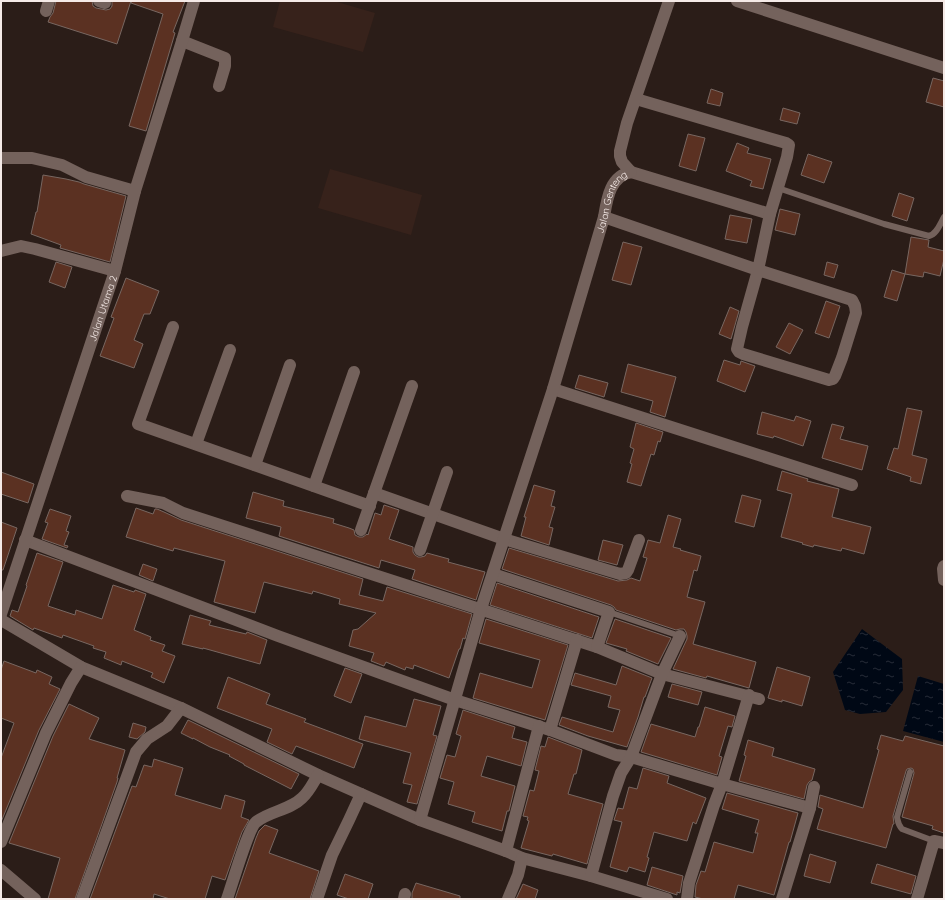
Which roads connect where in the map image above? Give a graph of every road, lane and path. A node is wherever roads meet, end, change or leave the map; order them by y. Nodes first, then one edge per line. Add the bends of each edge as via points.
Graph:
1 (194, 1) edge
2 (669, 1) edge
3 (737, 1) edge
4 (182, 41) junction
5 (944, 68) edge
6 (219, 86) dead end
7 (636, 99) junction
8 (1, 158) edge
9 (631, 172) junction
10 (778, 188) junction
11 (134, 191) junction
12 (770, 214) junction
13 (604, 217) junction
14 (944, 218) edge
15 (1, 251) edge
16 (758, 270) junction
17 (115, 271) junction
18 (173, 327) dead end
19 (230, 350) dead end
20 (290, 365) dead end
21 (354, 372) dead end
22 (412, 386) dead end
23 (552, 389) junction
24 (196, 444) junction
25 (255, 465) junction
26 (447, 472) dead end
27 (852, 485) dead end
28 (314, 486) junction
29 (374, 493) junction
30 (128, 496) dead end
31 (370, 506) junction
32 (432, 514) junction
33 (361, 530) dead end
34 (504, 539) junction
35 (25, 540) junction
36 (639, 540) dead end
37 (420, 550) dead end
38 (944, 566) edge
39 (493, 574) junction
40 (944, 580) edge
41 (481, 609) junction
42 (609, 612) junction
43 (1, 614) edge
44 (1, 620) edge
45 (680, 636) joint
46 (577, 640) junction
47 (597, 647) junction
48 (81, 667) junction
49 (662, 674) junction
50 (455, 700) junction
51 (181, 708) junction
52 (545, 728) junction
53 (631, 757) junction
54 (910, 772) dead end
55 (318, 775) junction
56 (722, 784) junction
57 (814, 786) dead end
58 (361, 794) junction
59 (810, 808) junction
60 (420, 820) junction
61 (1, 842) edge
62 (939, 842) edge
63 (506, 851) junction
64 (522, 858) junction
65 (1, 870) edge
66 (591, 876) junction
67 (35, 899) edge
68 (82, 899) edge
69 (227, 899) edge
70 (317, 899) edge
71 (508, 899) edge
72 (667, 899) edge
73 (687, 899) edge
74 (782, 899) edge
75 (917, 899) edge

1 - 4 street, Jalan Utama 2
2 - 7 street, Jalan Genteng
3 - 5 street
4 - 6 street via 226,58
4 - 11 street, Jalan Utama 2
7 - 9 street, Jalan Genteng via 620,151 622,162
7 - 10 street via 789,144
8 - 11 street via 32,158 62,165 86,177
9 - 12 street
9 - 13 street, Jalan Genteng via 625,173 614,183
10 - 12 street
10 - 14 lane via 884,224 929,236 936,232
11 - 17 street, Jalan Utama 2
12 - 16 street
13 - 16 street
13 - 23 street, Jalan Genteng
15 - 17 street via 21,246
16 - 16 street via 852,300 856,313 833,379 829,380 739,352 737,349 742,327
17 - 35 street, Jalan Utama 2
18 - 24 street via 138,424
19 - 24 street
20 - 25 street
21 - 28 street
22 - 29 street
23 - 27 street
23 - 34 street, Jalan Genteng
24 - 25 street
25 - 28 street
26 - 32 street
28 - 31 street
29 - 31 street
29 - 32 street
30 - 41 street via 163,502 183,513
31 - 33 street
32 - 34 street
32 - 37 street
34 - 36 street via 620,574 628,570
34 - 39 street, Jalan Genteng
35 - 43 street, Jalan Utama 2
35 - 50 street
38 - 40 street
39 - 41 street, Jalan Genteng
39 - 42 street
41 - 46 street
41 - 50 street, Jalan Genteng
42 - 45 lane
42 - 47 street
44 - 48 street
45 - 49 street
46 - 47 street
46 - 52 street
47 - 49 street
48 - 51 street
48 - 61 street via 46,733
49 - 53 street
49 - 56 street via 754,697
50 - 52 street
50 - 60 street, Jalan Genteng
51 - 55 street
51 - 68 street via 167,726 147,739 136,752
52 - 53 street via 616,755
52 - 63 street
53 - 56 street
53 - 66 street via 621,773 613,796
54 - 62 lane via 898,817 899,826
55 - 58 street
55 - 69 street via 304,797 255,823
56 - 59 street
56 - 73 street via 689,883
57 - 59 street
58 - 60 street
58 - 70 street via 332,855
59 - 74 street
60 - 63 street
62 - 75 street
63 - 64 street
64 - 66 street
64 - 71 street
65 - 67 street
66 - 72 street

